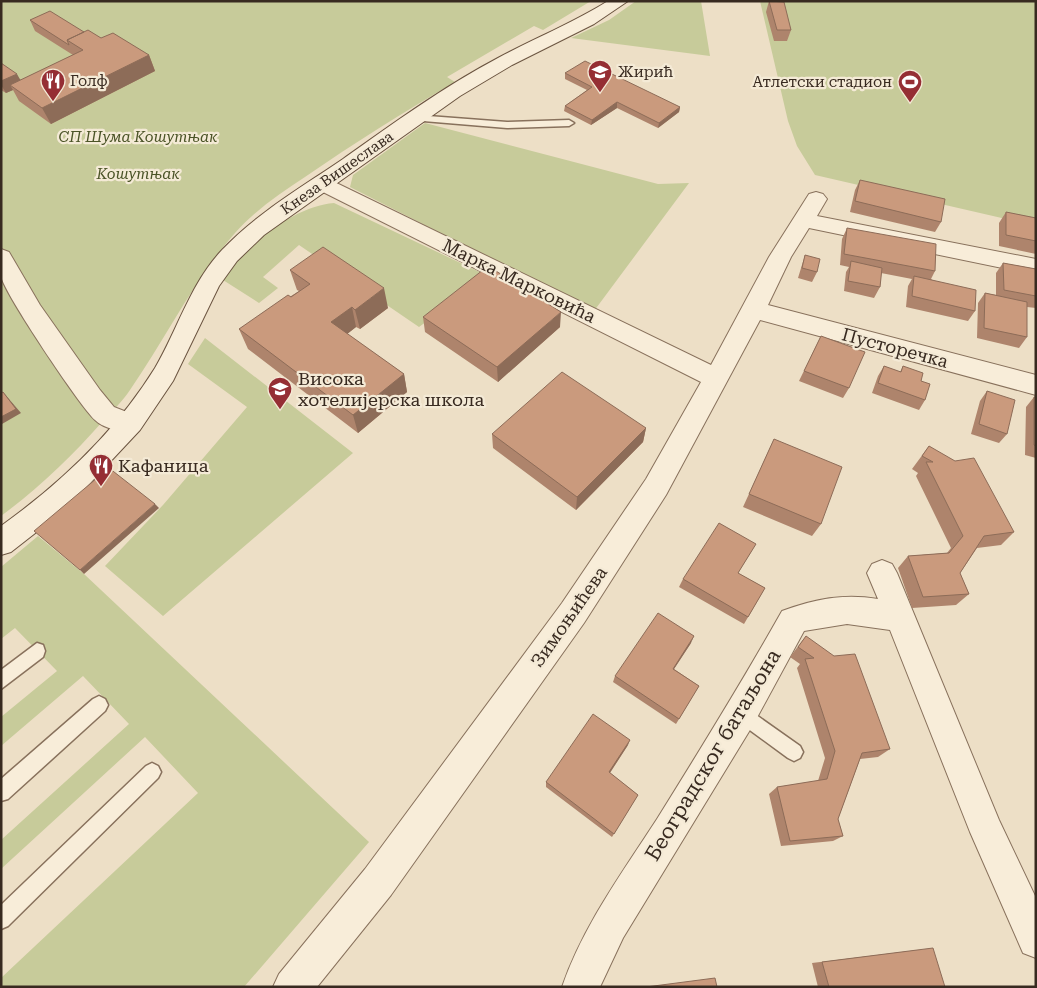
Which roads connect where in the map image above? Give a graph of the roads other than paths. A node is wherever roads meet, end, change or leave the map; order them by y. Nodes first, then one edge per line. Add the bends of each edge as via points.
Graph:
1 (620, 1) edge
2 (415, 118) junction
3 (569, 123) dead end
4 (322, 183) junction
5 (1, 257) edge
6 (1036, 267) edge
7 (754, 310) junction
8 (717, 379) junction
9 (1036, 385) edge
10 (128, 423) junction
11 (1, 543) edge
12 (882, 573) dead end
13 (901, 620) junction
14 (37, 651) dead end
15 (1, 681) edge
16 (99, 705) dead end
17 (742, 714) junction
18 (794, 752) dead end
19 (152, 772) dead end
20 (1, 792) edge
21 (1, 919) edge
22 (1036, 940) edge
23 (292, 987) edge
24 (581, 987) edge

1 - 2 street, Кнеза Вишеслава via 488,70
2 - 3 lane via 507,125
2 - 4 street, Кнеза Вишеслава
4 - 8 street, Марка Марковића
4 - 10 street, Кнеза Вишеслава via 264,224 224,263 211,281 163,376
5 - 10 street via 32,311 91,397 106,414
6 - 7 street, Зимоњићева via 810,209
7 - 8 street, Зимоњићева
7 - 9 street, Пусторечка
8 - 23 street, Зимоњићева via 656,487 573,613 378,882
10 - 11 street, Кнеза Вишеслава via 68,490
12 - 13 street
13 - 17 street, Београдског батаљона via 884,612 849,610 793,621
13 - 22 street via 987,832
14 - 15 lane
16 - 20 lane
17 - 18 lane
17 - 24 street, Београдског батаљона via 610,925
19 - 21 lane

